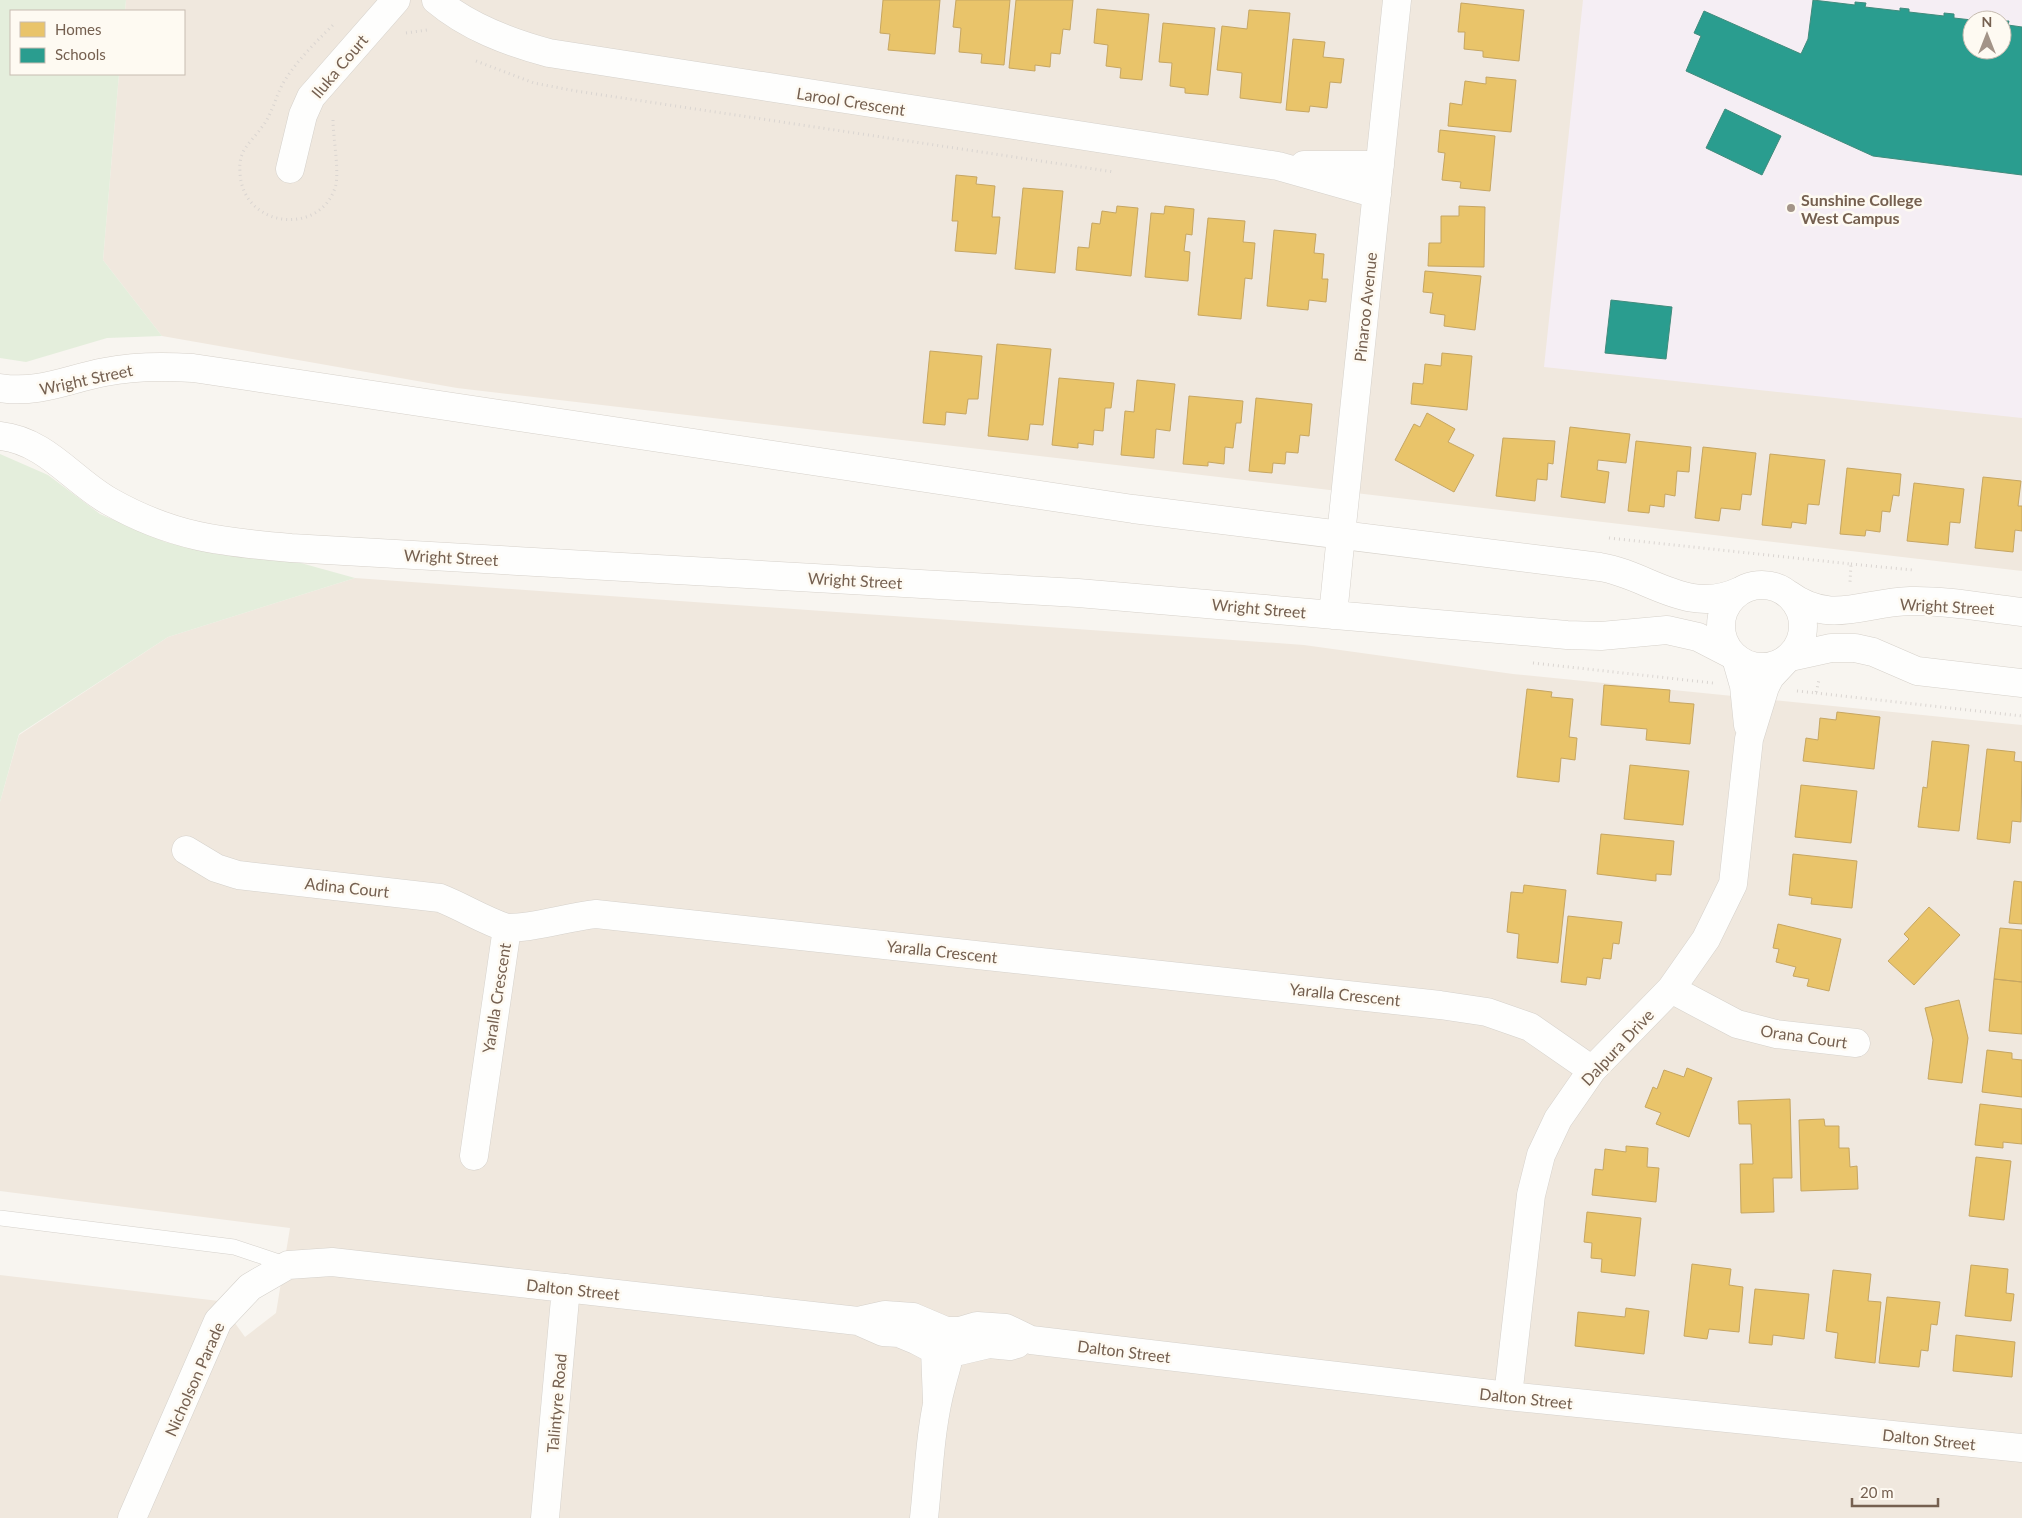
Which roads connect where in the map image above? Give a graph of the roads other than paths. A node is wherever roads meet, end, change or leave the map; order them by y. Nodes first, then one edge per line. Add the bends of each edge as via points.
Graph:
1 (396, 0) edge
2 (436, 0) edge
3 (1397, 0) edge
4 (1380, 165) junction
5 (1278, 166) junction
6 (290, 169) dead end
7 (1377, 194) junction
8 (0, 388) edge
9 (0, 436) edge
10 (1340, 535) junction
11 (1740, 591) junction
12 (1787, 593) junction
13 (2022, 612) edge
14 (1333, 615) junction
15 (1734, 656) junction
16 (1787, 659) junction
17 (2022, 683) edge
18 (1754, 687) junction
19 (186, 850) dead end
20 (507, 928) junction
21 (1671, 989) junction
22 (1856, 1043) dead end
23 (1592, 1070) junction
24 (474, 1156) dead end
25 (0, 1218) edge
26 (288, 1265) junction
27 (566, 1288) junction
28 (943, 1344) junction
29 (1508, 1396) junction
30 (2022, 1448) edge
31 (132, 1518) edge
32 (545, 1518) edge
33 (924, 1518) edge

1 - 6 street, Iluka Court via 311,97 303,115
2 - 5 street, Larool Crescent via 489,33 518,45 564,57
3 - 4 street, Pinaroo Avenue
4 - 5 street, Larool Crescent
4 - 7 street, Pinaroo Avenue
5 - 7 street, Larool Crescent
7 - 10 street, Pinaroo Avenue
8 - 10 street, Wright Street via 43,388 102,372 133,368 193,368 1133,509
9 - 14 street, Wright Street via 46,453 107,500 148,522 190,536 234,543 1078,593
10 - 11 street, Wright Street via 1606,568 1666,592 1691,598 1722,598
10 - 14 street, Pinaroo Avenue
11 - 12 street via 1759,585
11 - 15 street via 1726,606 1721,626 1725,645
12 - 13 street, Wright Street via 1808,606 1832,612 1910,601
12 - 16 street via 1799,607 1804,624 1800,642
14 - 15 street, Wright Street via 1575,635 1667,630 1698,637
15 - 16 street via 1760,668
15 - 18 street, Dalpura Drive
16 - 17 street via 1831,648 1864,650 1926,672
16 - 18 street via 1770,677
18 - 21 street, Dalpura Drive via 1732,884 1706,939
19 - 20 street, Adina Court via 216,868 238,875 440,898
20 - 23 street, Yaralla Crescent via 526,928 596,914 1440,1005 1488,1012 1530,1027
20 - 24 street, Yaralla Crescent
21 - 22 street, Orana Court via 1737,1024 1776,1034
21 - 23 street, Dalpura Drive
23 - 29 street, Dalpura Drive via 1558,1119 1541,1155 1531,1195
25 - 26 lane via 234,1247
26 - 27 street, Dalton Street via 332,1262
26 - 31 street, Nicholson Parade via 250,1287 218,1321
27 - 28 street, Dalton Street via 858,1321 883,1332
27 - 32 street, Talintyre Road
28 - 29 street, Dalton Street via 1010,1346 1031,1340
28 - 33 street
29 - 30 street, Dalton Street

